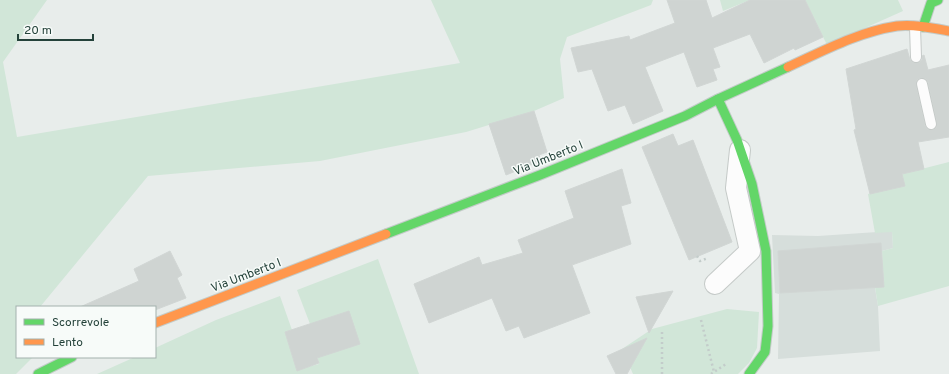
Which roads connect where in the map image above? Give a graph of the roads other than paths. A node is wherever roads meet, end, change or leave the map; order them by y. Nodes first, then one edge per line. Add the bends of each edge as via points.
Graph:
1 (934, 1) edge
2 (919, 27) junction
3 (949, 30) edge
4 (916, 57) dead end
5 (922, 84) dead end
6 (718, 98) junction
7 (931, 124) dead end
8 (740, 150) junction
9 (715, 284) dead end
10 (156, 323) edge
11 (70, 358) edge
12 (38, 374) edge
13 (749, 374) edge

1 - 2 main road
2 - 3 main road, Via Umberto I
2 - 4 lane
2 - 6 main road, Via Umberto I via 898,26 853,37
5 - 7 lane
6 - 8 main road
6 - 10 main road, Via Umberto I via 685,116 548,172
8 - 9 street via 736,188 750,251
8 - 13 main road via 752,184 766,251 768,326 765,352
11 - 12 main road

